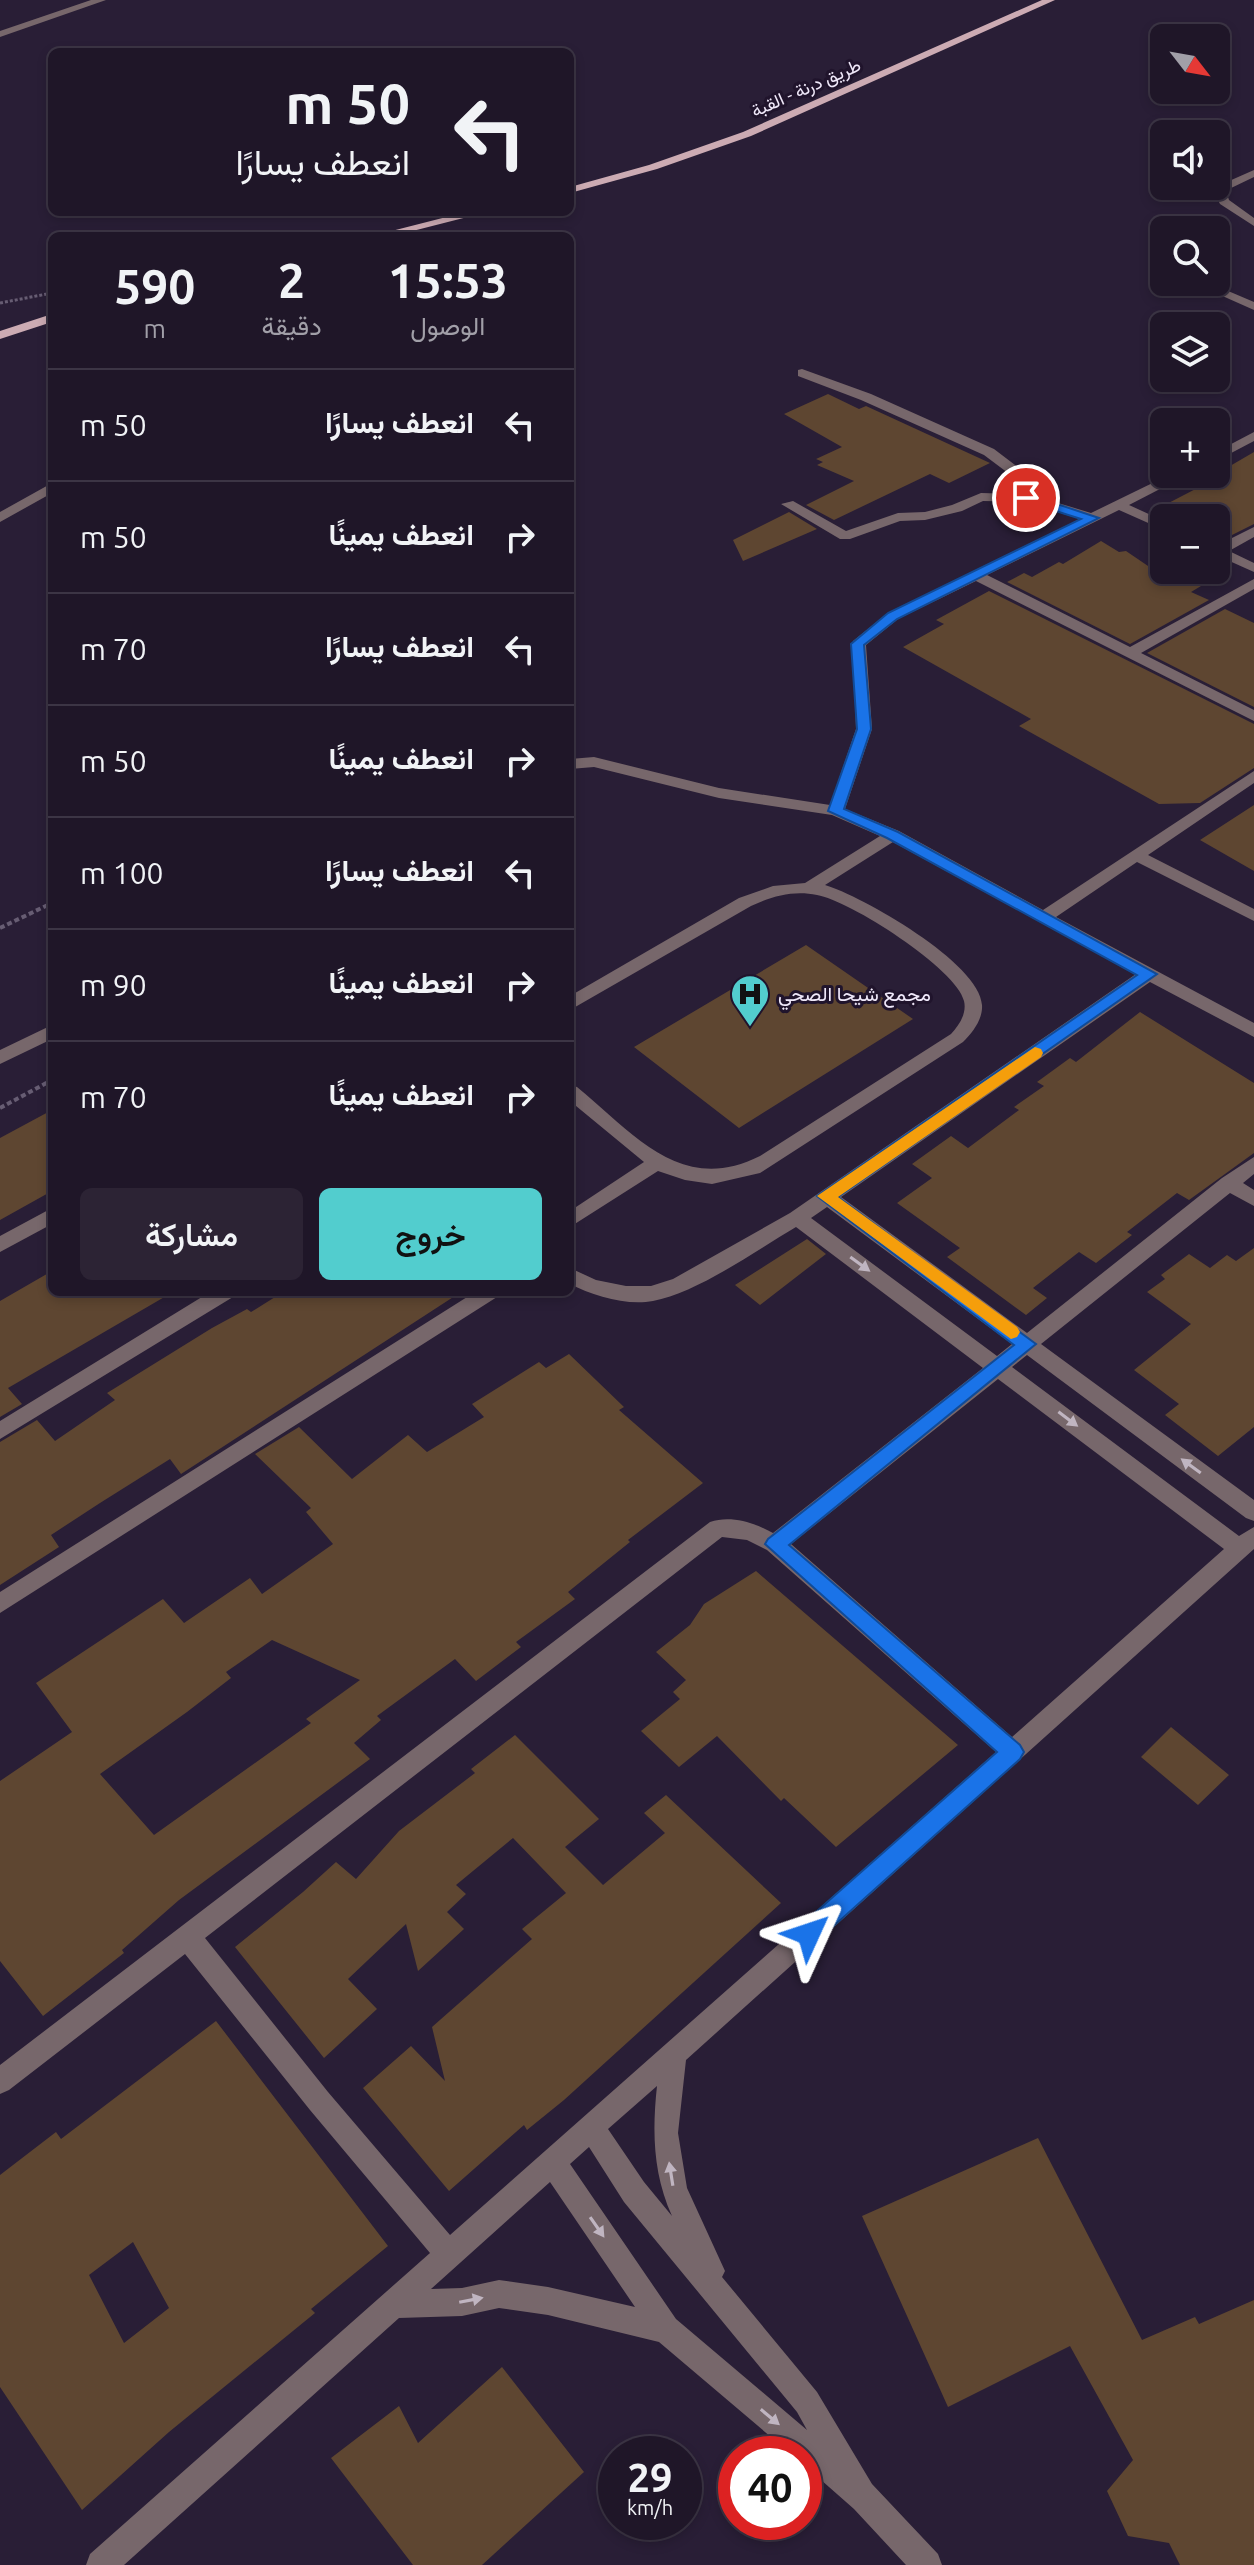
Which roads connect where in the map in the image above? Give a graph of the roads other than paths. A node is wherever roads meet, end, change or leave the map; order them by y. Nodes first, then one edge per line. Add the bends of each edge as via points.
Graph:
1 (101, 0) edge
2 (1050, 0) edge
3 (0, 34) edge
4 (1254, 173) edge
5 (574, 189) edge
6 (464, 216) edge
7 (1254, 223) edge
8 (395, 232) edge
9 (1230, 296) edge
10 (1254, 306) edge
11 (48, 319) edge
12 (0, 335) edge
13 (802, 373) dead end
14 (1254, 436) edge
15 (1240, 444) junction
16 (1230, 449) edge
17 (1254, 451) edge
18 (1155, 488) edge
19 (48, 489) edge
20 (1026, 498) junction
21 (788, 504) dead end
22 (1120, 506) junction
23 (0, 518) edge
24 (1093, 518) junction
25 (1150, 520) edge
26 (1254, 531) edge
27 (1230, 544) edge
28 (1230, 557) edge
29 (1254, 568) edge
30 (974, 574) junction
31 (1254, 583) edge
32 (1129, 654) junction
33 (1254, 716) edge
34 (574, 764) edge
35 (1254, 776) edge
36 (836, 811) junction
37 (893, 835) junction
38 (1136, 855) junction
39 (809, 888) junction
40 (1254, 916) edge
41 (1044, 917) junction
42 (1149, 974) junction
43 (574, 1002) edge
44 (1254, 1031) edge
45 (48, 1033) edge
46 (0, 1058) edge
47 (574, 1094) edge
48 (657, 1163) junction
49 (1254, 1164) edge
50 (1229, 1183) junction
51 (826, 1196) junction
52 (1254, 1199) edge
53 (48, 1217) edge
54 (574, 1217) edge
55 (797, 1218) junction
56 (0, 1245) edge
57 (574, 1277) edge
58 (219, 1296) edge
59 (484, 1296) edge
60 (1027, 1344) junction
61 (999, 1366) junction
62 (0, 1431) edge
63 (1254, 1512) edge
64 (1247, 1543) edge
65 (775, 1544) junction
66 (0, 1604) edge
67 (1013, 1752) junction
68 (188, 1937) junction
69 (673, 2055) junction
70 (0, 2081) edge
71 (591, 2127) junction
72 (553, 2162) junction
73 (449, 2255) junction
74 (723, 2297) junction
75 (394, 2304) junction
76 (666, 2329) junction
77 (865, 2498) junction
78 (101, 2565) edge
79 (927, 2565) edge

1 - 3 street
2 - 5 main road, طريق درنة - القبة via 747,134
4 - 7 street via 1224,187 1221,194 1224,202
6 - 8 main road
9 - 10 street
11 - 12 main road
13 - 20 street via 989,452 1014,471
14 - 15 street
15 - 16 street
15 - 17 street
18 - 22 street
19 - 23 street
20 - 21 street via 981,497 845,536
20 - 24 street
22 - 24 street
22 - 25 street
24 - 30 street
26 - 27 street
28 - 29 street
30 - 32 street
30 - 36 street via 893,616 858,644 864,729
31 - 32 street
32 - 33 street
34 - 36 street via 594,762 719,793
35 - 38 street
36 - 37 street
37 - 39 street
37 - 41 street
38 - 40 street
38 - 41 street
39 - 43 street via 758,895
39 - 48 street via 852,900 949,967 973,998 971,1020 957,1038 754,1169 704,1178
41 - 42 street
42 - 44 street
42 - 51 street
45 - 46 street
47 - 48 street
48 - 54 street
49 - 50 street
50 - 52 street
50 - 60 street
51 - 55 street
51 - 60 street
53 - 56 street
55 - 57 street via 680,1284 652,1294 626,1294
55 -> 61 street
58 - 62 street
59 - 66 street
60 - 61 street
63 -> 60 street
61 -> 64 street
61 - 65 street
64 - 67 street
65 - 67 street
65 - 68 street via 750,1531 718,1528
67 - 69 street
68 - 70 street
68 - 73 street
69 - 71 street
74 -> 69 street via 674,2190 665,2133
71 - 72 street
71 - 74 street via 634,2192
72 - 73 street
72 -> 76 street
73 - 75 street
74 - 77 street via 807,2402
75 -> 76 street via 462,2302 499,2294
75 - 78 street
76 -> 77 street
77 - 79 street

